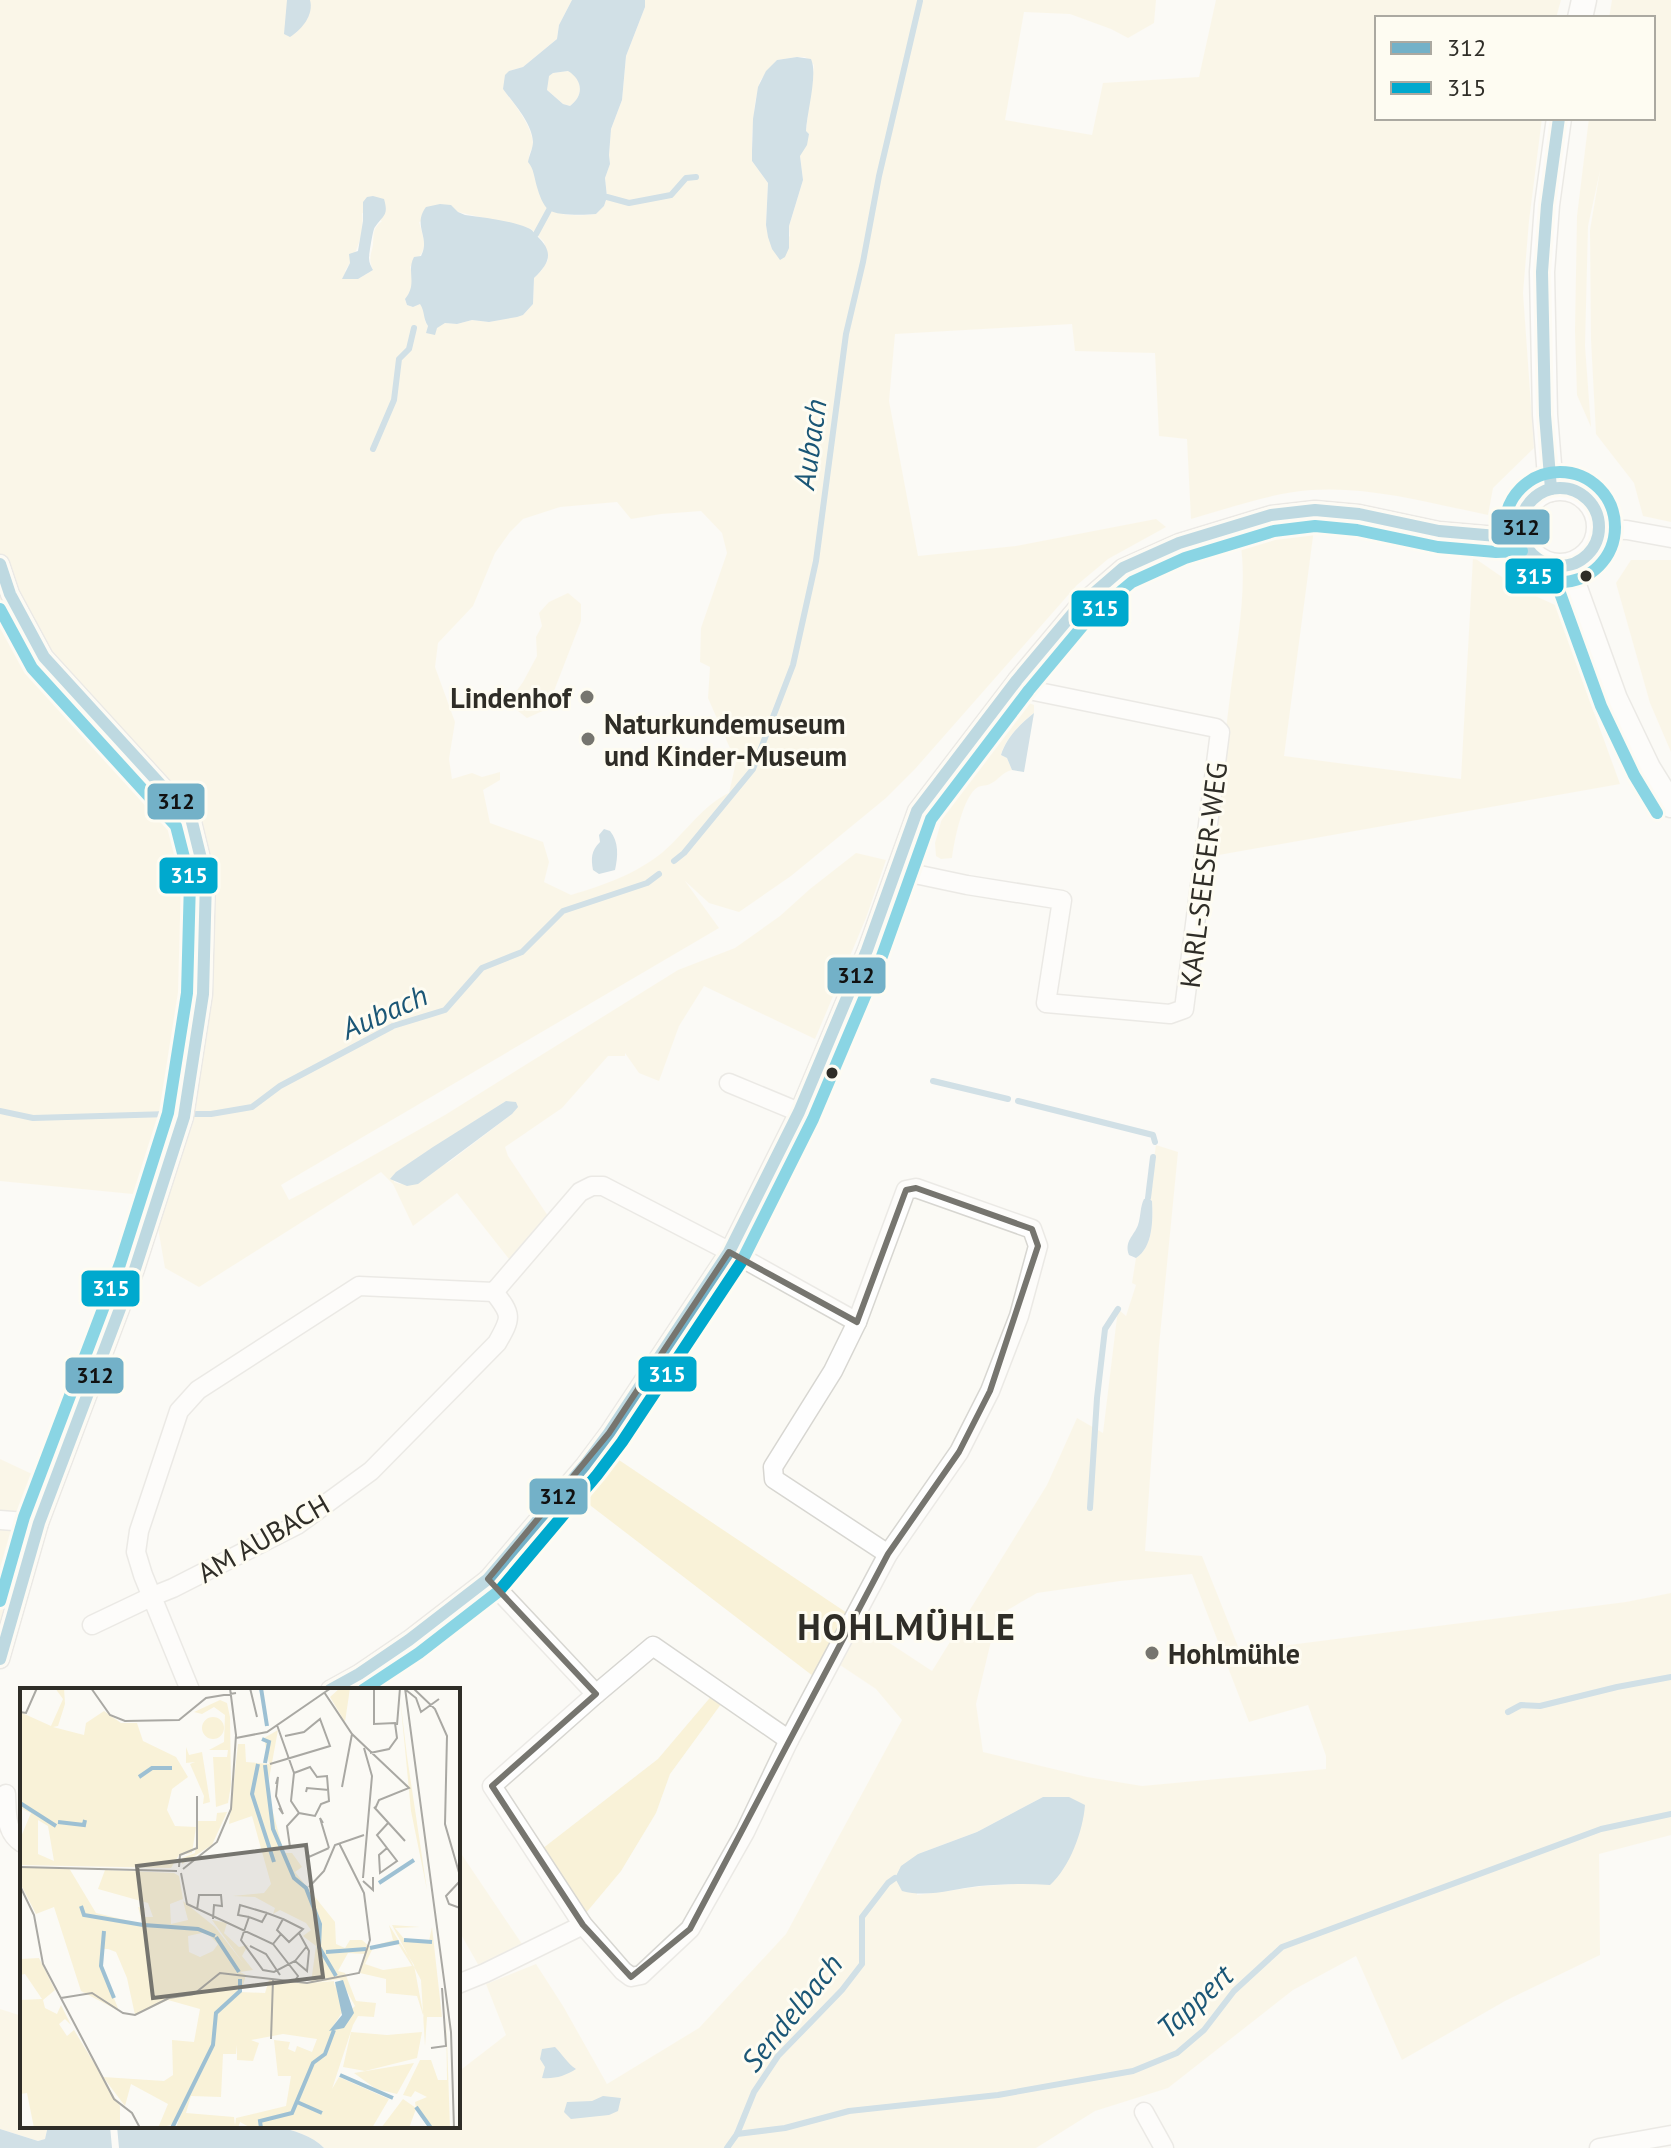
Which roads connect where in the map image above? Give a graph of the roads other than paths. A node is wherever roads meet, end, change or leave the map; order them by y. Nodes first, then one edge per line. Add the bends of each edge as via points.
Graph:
1 (1559, 120) edge
2 (1551, 489) junction
3 (1599, 529) junction
4 (1521, 535) junction
5 (1671, 538) edge
6 (0, 564) edge
7 (1567, 566) junction
8 (1017, 680) junction
9 (1671, 805) edge
10 (896, 870) junction
11 (729, 1083) dead end
12 (799, 1112) junction
13 (729, 1252) junction
14 (494, 1292) junction
15 (857, 1322) junction
16 (0, 1520) edge
17 (39, 1523) junction
18 (888, 1554) junction
19 (488, 1579) junction
20 (153, 1596) junction
21 (92, 1625) dead end
22 (0, 1659) edge
23 (189, 1688) edge
24 (334, 1688) edge
25 (596, 1694) junction
26 (789, 1740) junction
27 (9, 1794) edge
28 (20, 1842) edge
29 (583, 1925) junction
30 (460, 1983) edge
31 (1144, 2112) dead end
32 (1671, 2135) edge
33 (1164, 2148) edge
34 (1599, 2148) edge

1 - 2 main road via 1542,272
2 - 3 main road via 1563,487 1585,496
2 - 4 main road via 1530,501
3 - 5 street
3 - 7 main road via 1593,549
4 - 7 main road via 1543,563
4 - 8 street via 1439,531 1315,510 1271,515 1179,543 1123,568 1079,606
6 - 17 street via 44,657 191,818 206,879 203,994 184,1117 127,1293
7 - 9 main road via 1615,699
8 - 10 street via 917,811
8 - 10 street, KARL-SEESER-WEG via 1029,690 1220,732 1184,1009 1170,1014 1046,1003 1062,900
10 - 12 street
11 - 12 street
12 - 13 street
13 - 14 street via 603,1186 592,1186 580,1192
13 - 15 street
13 - 19 street via 609,1433
14 - 20 street, AM AUBACH via 508,1309 508,1325 497,1343 371,1471 297,1525
14 - 20 street via 359,1286 198,1390 179,1411 139,1531 136,1552
15 - 18 street via 773,1467 774,1479
15 - 18 street via 906,1190 916,1188 1032,1229 1038,1246 990,1391 959,1452
16 - 17 street
17 - 22 street
18 - 26 street
19 - 24 street via 409,1640
19 - 25 street
20 - 21 street, AM AUBACH
20 - 23 street
25 - 26 street via 653,1646
25 - 29 street via 492,1786
26 - 29 street via 690,1929 641,1975 631,1977 623,1971
27 - 28 street via 9,1830
29 - 30 street
31 - 33 street
32 - 34 street

